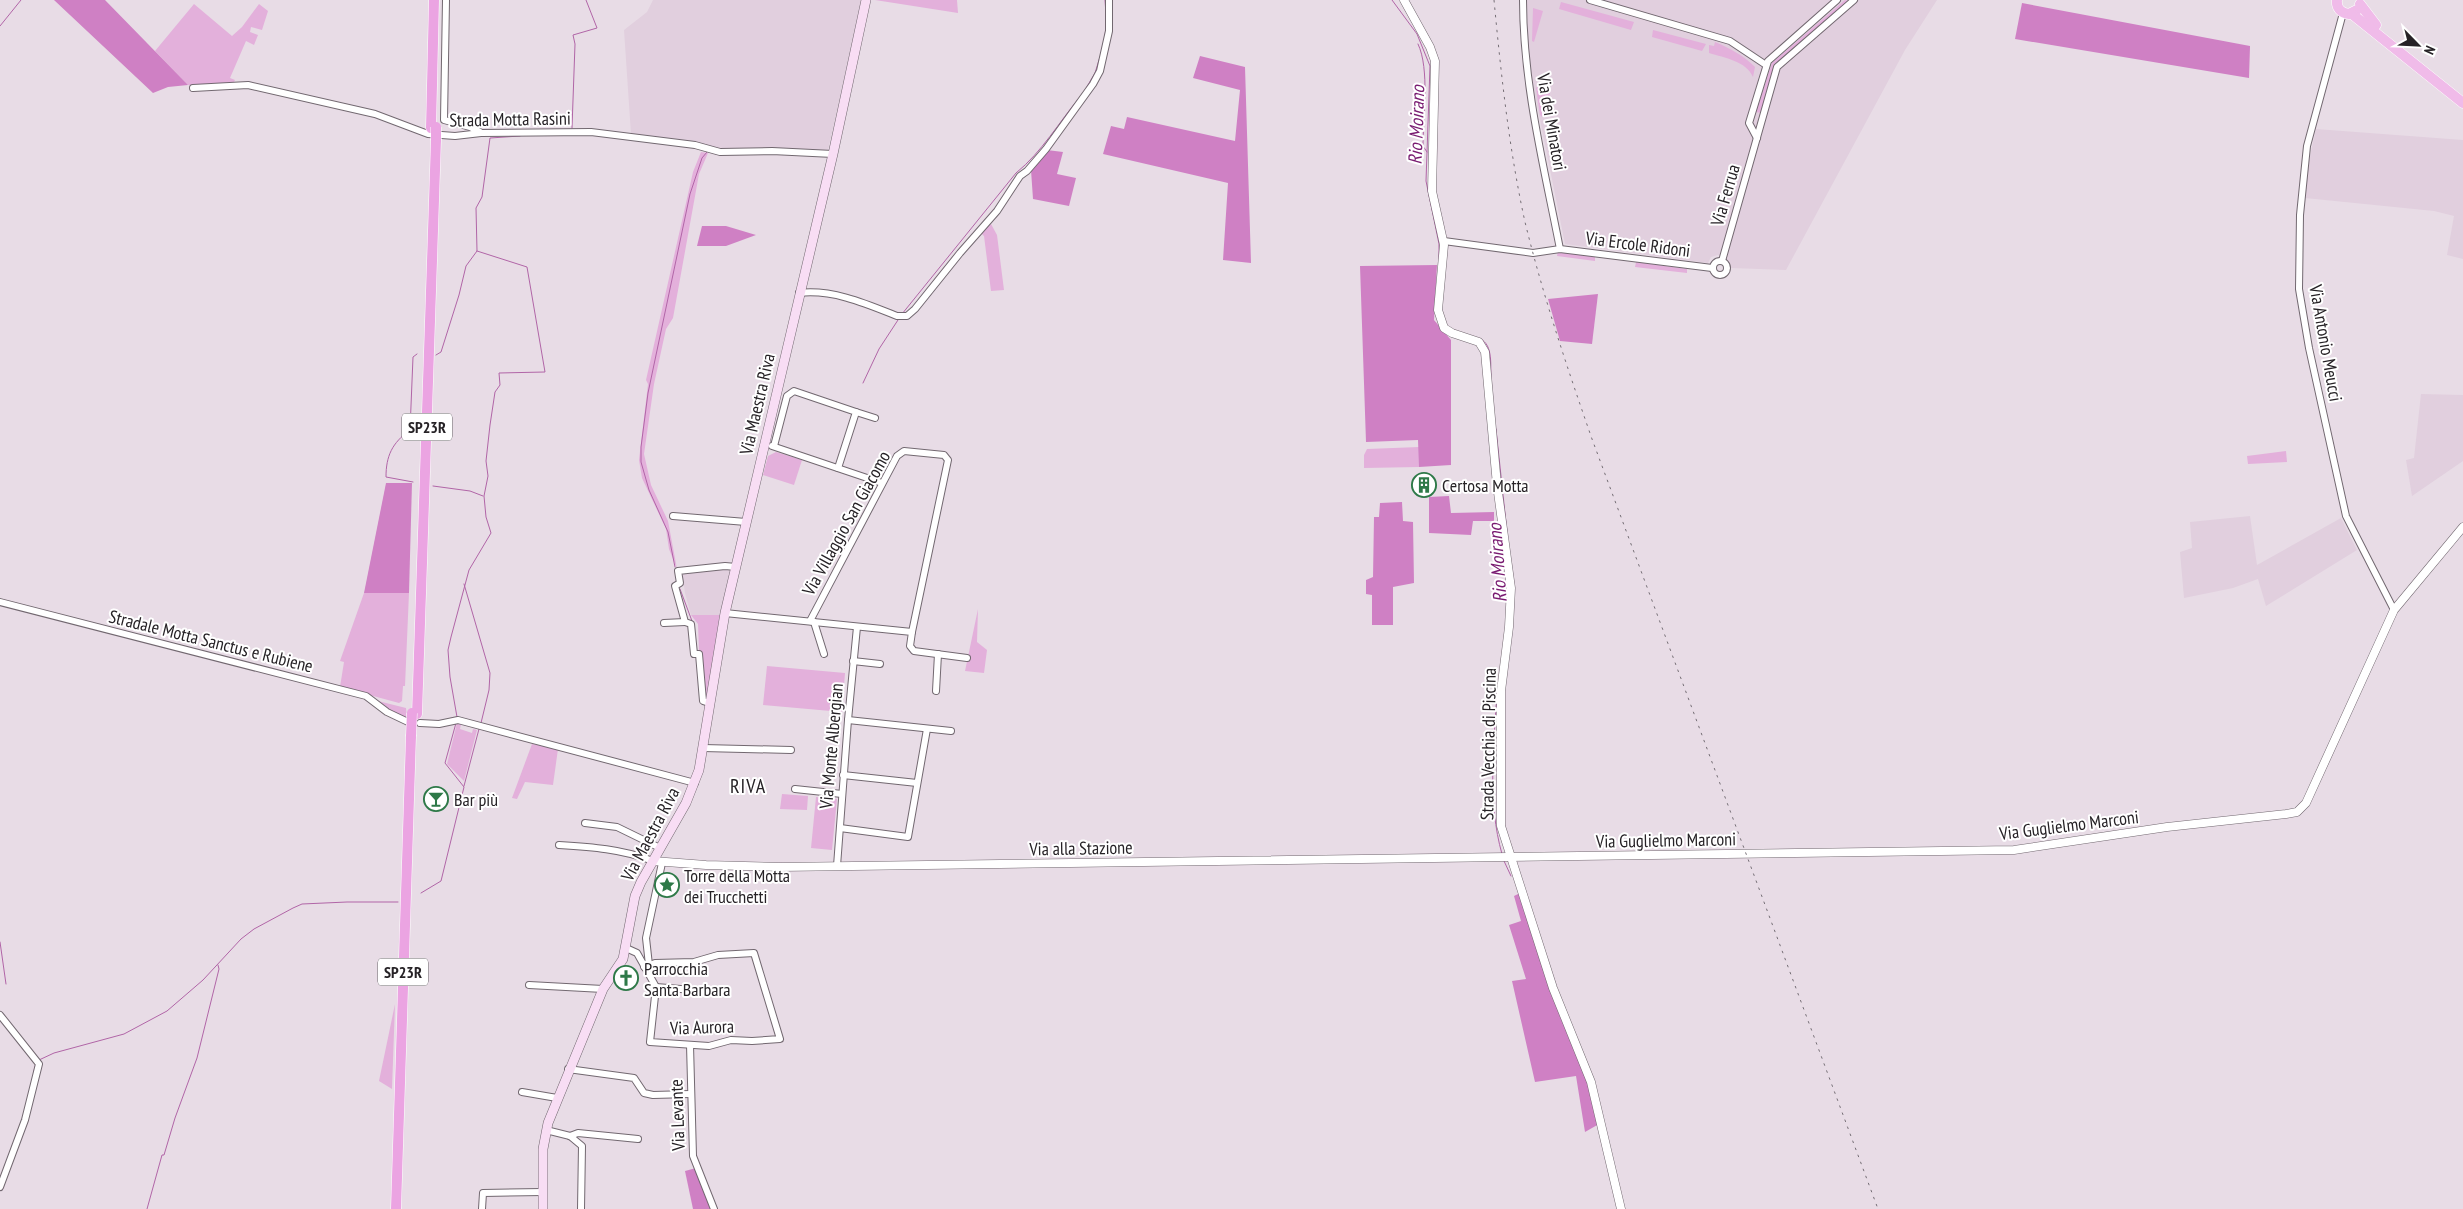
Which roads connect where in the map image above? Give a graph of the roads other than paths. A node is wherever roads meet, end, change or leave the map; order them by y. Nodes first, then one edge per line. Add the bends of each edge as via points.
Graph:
1 (434, 0) edge
2 (440, 0) edge
3 (446, 0) edge
4 (1109, 0) edge
5 (1404, 0) edge
6 (1523, 0) edge
7 (1590, 0) edge
8 (1828, 0) edge
9 (1837, 0) edge
10 (1854, 0) edge
11 (867, 1) edge
12 (2336, 1) edge
13 (2360, 2) edge
14 (1828, 8) junction
15 (2348, 13) junction
16 (1766, 65) junction
17 (193, 88) dead end
18 (2463, 98) edge
19 (2463, 103) edge
20 (434, 127) junction
21 (481, 133) junction
22 (1757, 138) junction
23 (833, 154) junction
24 (1444, 241) junction
25 (1560, 249) junction
26 (1722, 261) junction
27 (1712, 268) junction
28 (799, 293) junction
29 (856, 412) junction
30 (875, 418) dead end
31 (764, 444) junction
32 (774, 446) junction
33 (838, 468) junction
34 (882, 483) junction
35 (673, 516) dead end
36 (746, 522) junction
37 (2463, 527) edge
38 (736, 567) junction
39 (0, 602) edge
40 (2394, 610) junction
41 (725, 612) junction
42 (685, 622) junction
43 (812, 622) junction
44 (664, 624) dead end
45 (857, 627) junction
46 (912, 632) junction
47 (824, 654) dead end
48 (938, 654) junction
49 (967, 658) dead end
50 (853, 661) junction
51 (880, 664) dead end
52 (936, 691) dead end
53 (709, 703) junction
54 (414, 718) junction
55 (848, 720) junction
56 (927, 729) junction
57 (951, 731) dead end
58 (414, 736) junction
59 (703, 748) junction
60 (790, 750) dead end
61 (843, 775) junction
62 (695, 783) junction
63 (917, 783) junction
64 (795, 788) dead end
65 (842, 794) junction
66 (585, 823) dead end
67 (840, 828) junction
68 (559, 845) dead end
69 (660, 848) junction
70 (1511, 857) junction
71 (657, 862) junction
72 (837, 866) junction
73 (626, 948) junction
74 (646, 966) junction
75 (529, 985) dead end
76 (656, 987) junction
77 (603, 989) junction
78 (693, 990) dead end
79 (0, 1015) edge
80 (690, 1045) junction
81 (568, 1069) junction
82 (522, 1092) dead end
83 (690, 1094) junction
84 (557, 1098) junction
85 (546, 1130) junction
86 (570, 1136) junction
87 (638, 1139) dead end
88 (0, 1187) edge
89 (543, 1192) junction
90 (396, 1209) edge
91 (401, 1209) edge
92 (482, 1209) edge
93 (543, 1209) edge
94 (581, 1209) edge
95 (714, 1209) edge
96 (1621, 1209) edge

1 - 20 highway, SP23R
2 - 20 highway, SP23R
3 - 21 street via 444,120
4 - 28 street via 1110,31 1100,71 1093,84 1027,172 1020,176 997,211 916,309 907,316 897,316 843,297
5 - 24 street, Strada Vecchia di Piscina via 1435,61 1432,191
6 - 25 street, Via dei Minatori via 1528,79
7 - 16 street via 1730,41
8 - 14 street
9 - 14 street
10 - 22 street, Via Ferrua via 1777,67
11 - 23 main road, Via Maestra Riva
12 - 15 main road via 2339,10
13 - 15 main road via 2358,9
13 - 18 main road via 2379,28
14 - 16 street
15 - 19 main road
15 - 40 street, Via Antonio Meucci via 2307,146 2300,215 2299,289 2346,516
16 - 22 street via 1749,123
17 - 21 street, Strada Motta Rasini via 248,85 376,114 428,134 455,136
20 - 54 highway, SP23R, bridge
21 - 23 street, Strada Motta Rasini via 591,132 695,145 720,152
22 - 26 street, Via Ferrua
23 - 28 main road, Via Maestra Riva
24 - 25 street, Via Ercole Ridoni via 1533,253
24 - 70 street, Strada Vecchia di Piscina via 1438,310 1444,328 1460,338 1479,342 1485,352 1509,567 1509,624 1501,684 1500,793 1501,826
25 - 27 street, Via Ercole Ridoni
26 - 27 street via 1715,262
26 - 27 street via 1727,268 1724,274 1716,274
28 - 31 main road, Via Maestra Riva
29 - 30 street
29 - 32 street via 794,391 787,396
29 - 33 street
31 - 32 street
31 - 36 main road, Via Maestra Riva
32 - 33 street
33 - 34 street
34 - 43 street, Via Villaggio San Giacomo
34 - 46 street, Via Villaggio San Giacomo via 897,456 904,451 944,455 948,460
35 - 36 street
36 - 38 main road, Via Maestra Riva
37 - 40 street, Via Guglielmo Marconi
38 - 41 main road, Via Maestra Riva
38 - 42 street, Via Maestra Riva via 678,571 680,583 675,586
39 - 54 street, Stradale Motta Sanctus e Rubiene via 366,696 393,716
40 - 70 street, Via Guglielmo Marconi via 2311,794 2297,812 2014,850
41 - 43 street
41 - 53 main road, Via Maestra Riva
42 - 44 street
42 - 53 street, Via Maestra Riva via 691,624 694,654 699,654 703,701
43 - 45 street
43 - 47 street
45 - 46 street
45 - 50 street, Via Monte Albergian
46 - 48 street via 911,650
48 - 49 street
48 - 52 street
50 - 51 street
50 - 55 street, Via Monte Albergian
53 - 59 main road, Via Maestra Riva
54 - 58 highway, SP23R
54 - 62 street, Stradale Motta Sanctus e Rubiene via 439,724 458,720
55 - 56 street
55 - 61 street, Via Monte Albergian
56 - 57 street
56 - 63 street
58 - 90 highway, SP23R
58 - 91 highway, SP23R
59 - 60 street
59 - 62 main road, Via Maestra Riva
61 - 63 street
61 - 65 street, Via Monte Albergian
62 - 69 main road, Via Maestra Riva
63 - 67 street via 908,837
64 - 65 street
65 - 67 street, Via Monte Albergian
66 - 69 street via 617,827
67 - 72 street, Via Monte Albergian
68 - 71 street via 639,854
69 - 71 main road, Via Maestra Riva
70 - 72 street, Via alla Stazione
70 - 96 street, Strada Vecchia di Piscina via 1553,988 1591,1082
71 - 72 street, Via alla Stazione
71 - 73 main road, Via Maestra Riva via 635,896
71 - 74 street via 646,938
73 - 74 street via 635,952
73 - 77 main road, Via Maestra Riva via 623,959
74 - 76 street
74 - 80 street, Via Aurora via 754,953 780,1039
75 - 77 street
76 - 78 street
76 - 80 street, Via Aurora via 650,1042
77 - 81 main road, Via Maestra Riva
79 - 88 street via 37,1061 24,1120
80 - 83 street, Via Levante
81 - 83 street via 634,1078 644,1093 653,1095
81 - 84 main road, Via Maestra Riva
82 - 84 street
83 - 95 street, Via Levante via 693,1156
84 - 85 main road, Via Maestra Riva
85 - 86 street
85 - 89 main road, Via Maestra Riva
86 - 87 street via 578,1133
86 - 94 street via 582,1146
89 - 92 street via 483,1193
89 - 93 main road, Via Maestra Riva

